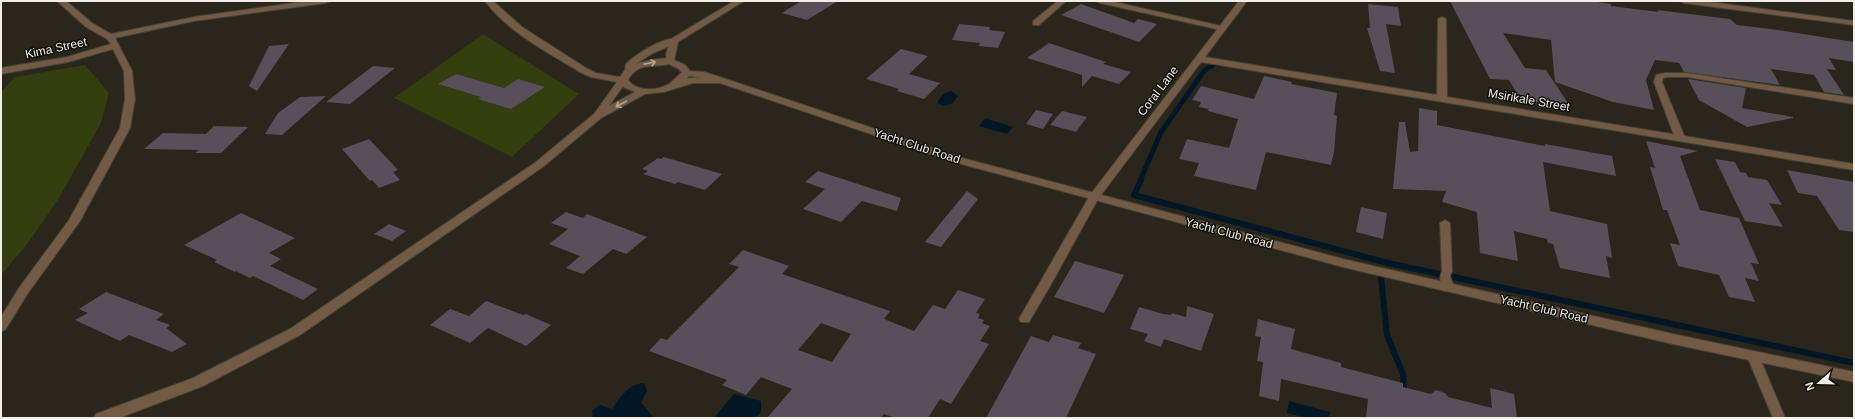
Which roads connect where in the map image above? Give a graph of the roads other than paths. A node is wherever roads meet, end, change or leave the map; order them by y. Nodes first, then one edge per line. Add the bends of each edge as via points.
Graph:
1 (61, 1) edge
2 (326, 1) edge
3 (489, 1) edge
4 (740, 1) edge
5 (1062, 1) edge
6 (1100, 1) edge
7 (1243, 1) edge
8 (1684, 1) edge
9 (1442, 19) dead end
10 (1036, 23) dead end
11 (1854, 24) edge
12 (1221, 28) junction
13 (113, 41) junction
14 (674, 41) junction
15 (1199, 59) junction
16 (670, 61) junction
17 (1, 71) edge
18 (628, 71) junction
19 (687, 73) junction
20 (623, 80) junction
21 (720, 80) junction
22 (670, 87) junction
23 (644, 92) junction
24 (1442, 98) junction
25 (1854, 101) edge
26 (598, 116) junction
27 (1680, 138) junction
28 (1854, 167) edge
29 (1094, 197) junction
30 (1444, 223) dead end
31 (1448, 288) junction
32 (1025, 319) dead end
33 (1, 327) edge
34 (1753, 356) junction
35 (1854, 377) edge
36 (101, 418) edge
37 (1779, 418) edge

1 - 13 street
2 - 13 street, Kima Street via 194,19
3 - 20 street via 510,21 582,70 594,75
4 - 14 street
5 - 10 lane
6 - 12 lane
7 - 12 street, Coral Lane
8 - 11 street
9 - 24 street
12 - 15 street, Coral Lane
13 - 17 street, Kima Street via 68,59
13 - 33 street via 128,71 130,99 125,128 74,221 23,291
14 - 16 street
14 - 18 street via 635,60
15 - 24 street, Msirikale Street
15 - 29 street, Coral Lane
18 -> 16 street via 641,65
16 - 19 street, Yacht Club Road via 682,67
18 - 20 street
19 - 21 street, Yacht Club Road
19 - 22 street
20 - 23 street via 626,86 633,90
20 - 26 street
21 - 22 street via 692,80
21 - 29 street, Yacht Club Road via 958,160
22 - 23 street
23 -> 26 street
24 - 27 street, Msirikale Street
25 - 27 lane via 1687,75 1665,75 1659,77 1658,82
26 - 36 street via 540,164 295,332 198,382
27 - 28 street, Msirikale Street
29 - 31 street, Yacht Club Road via 1369,270
29 - 32 lane
30 - 31 lane
31 - 34 street, Yacht Club Road
34 - 35 street, Yacht Club Road
34 - 37 lane

